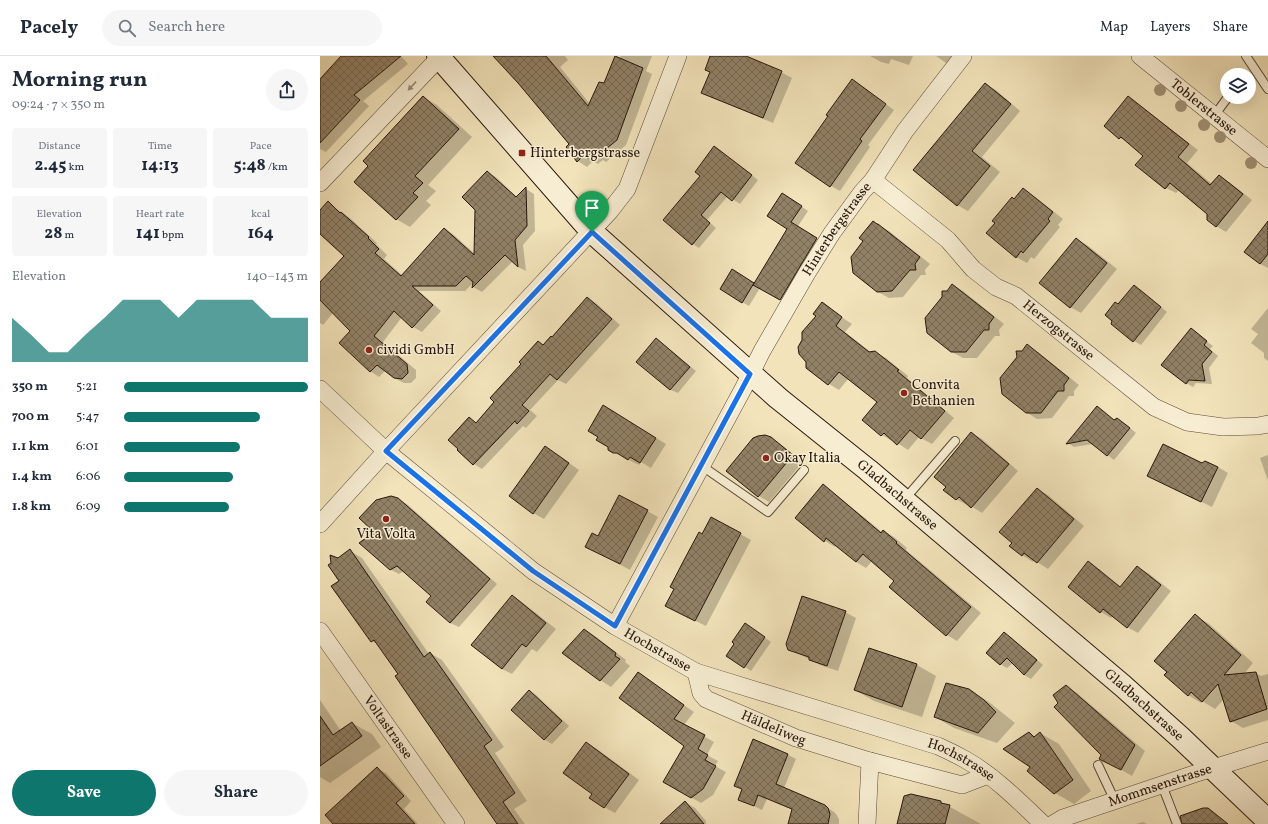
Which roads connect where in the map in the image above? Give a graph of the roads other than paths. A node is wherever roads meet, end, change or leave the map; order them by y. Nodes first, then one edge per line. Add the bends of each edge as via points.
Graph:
1 (678, 56) edge
2 (963, 56) edge
3 (1140, 56) edge
4 (1246, 56) edge
5 (438, 57) edge
6 (1268, 89) edge
7 (1223, 104) edge
8 (1214, 116) junction
9 (1268, 159) edge
10 (873, 180) junction
11 (320, 183) edge
12 (592, 232) junction
13 (750, 374) junction
14 (320, 389) edge
15 (1268, 424) edge
16 (955, 441) dead end
17 (386, 451) junction
18 (702, 466) junction
19 (804, 470) dead end
20 (904, 501) junction
21 (320, 524) edge
22 (615, 626) junction
23 (320, 631) edge
24 (696, 672) junction
25 (1268, 751) edge
26 (870, 761) junction
27 (1098, 765) dead end
28 (1212, 768) junction
29 (988, 775) junction
30 (1162, 785) junction
31 (1114, 801) junction
32 (1268, 821) edge
33 (456, 824) edge
34 (867, 824) edge
35 (1043, 824) edge
36 (1053, 824) edge
37 (1177, 824) edge

1 - 12 street via 627,189
2 - 10 street, Hinterbergstrasse via 905,131
3 - 8 street, Toblerstrasse
4 - 6 lane
5 -> 11 street
5 - 12 street, Gladbachstrasse
7 - 8 lane
8 - 9 street, Toblerstrasse
10 - 13 street, Hinterbergstrasse via 832,233 811,266
10 - 15 street, Herzogstrasse via 948,240 973,269 996,287 1016,296 1154,407 1187,422 1223,427
12 - 13 street, Gladbachstrasse
12 - 17 street
13 - 18 street, Hinterbergstrasse
13 - 20 street, Gladbachstrasse
14 - 17 street, Hochstrasse
16 - 20 lane
17 - 21 street
17 - 22 street, Hochstrasse via 533,571
18 - 19 lane via 768,512
18 - 22 street, Hinterbergstrasse
20 - 28 street, Gladbachstrasse via 1123,686
22 - 24 street, Hochstrasse
23 - 33 street, Voltastrasse
24 - 26 street, Häldeliweg via 701,693 706,699 796,738
24 - 29 street, Hochstrasse via 938,746 967,760
25 - 28 street, Mommsenstrasse
26 - 29 street, Häldeliweg via 962,785
26 - 34 street
27 - 31 lane
28 - 30 street, Mommsenstrasse
28 - 32 street, Gladbachstrasse
29 - 35 street, Hochstrasse
30 - 31 street, Mommsenstrasse
30 - 37 lane
31 - 36 street, Mommsenstrasse via 1063,818

